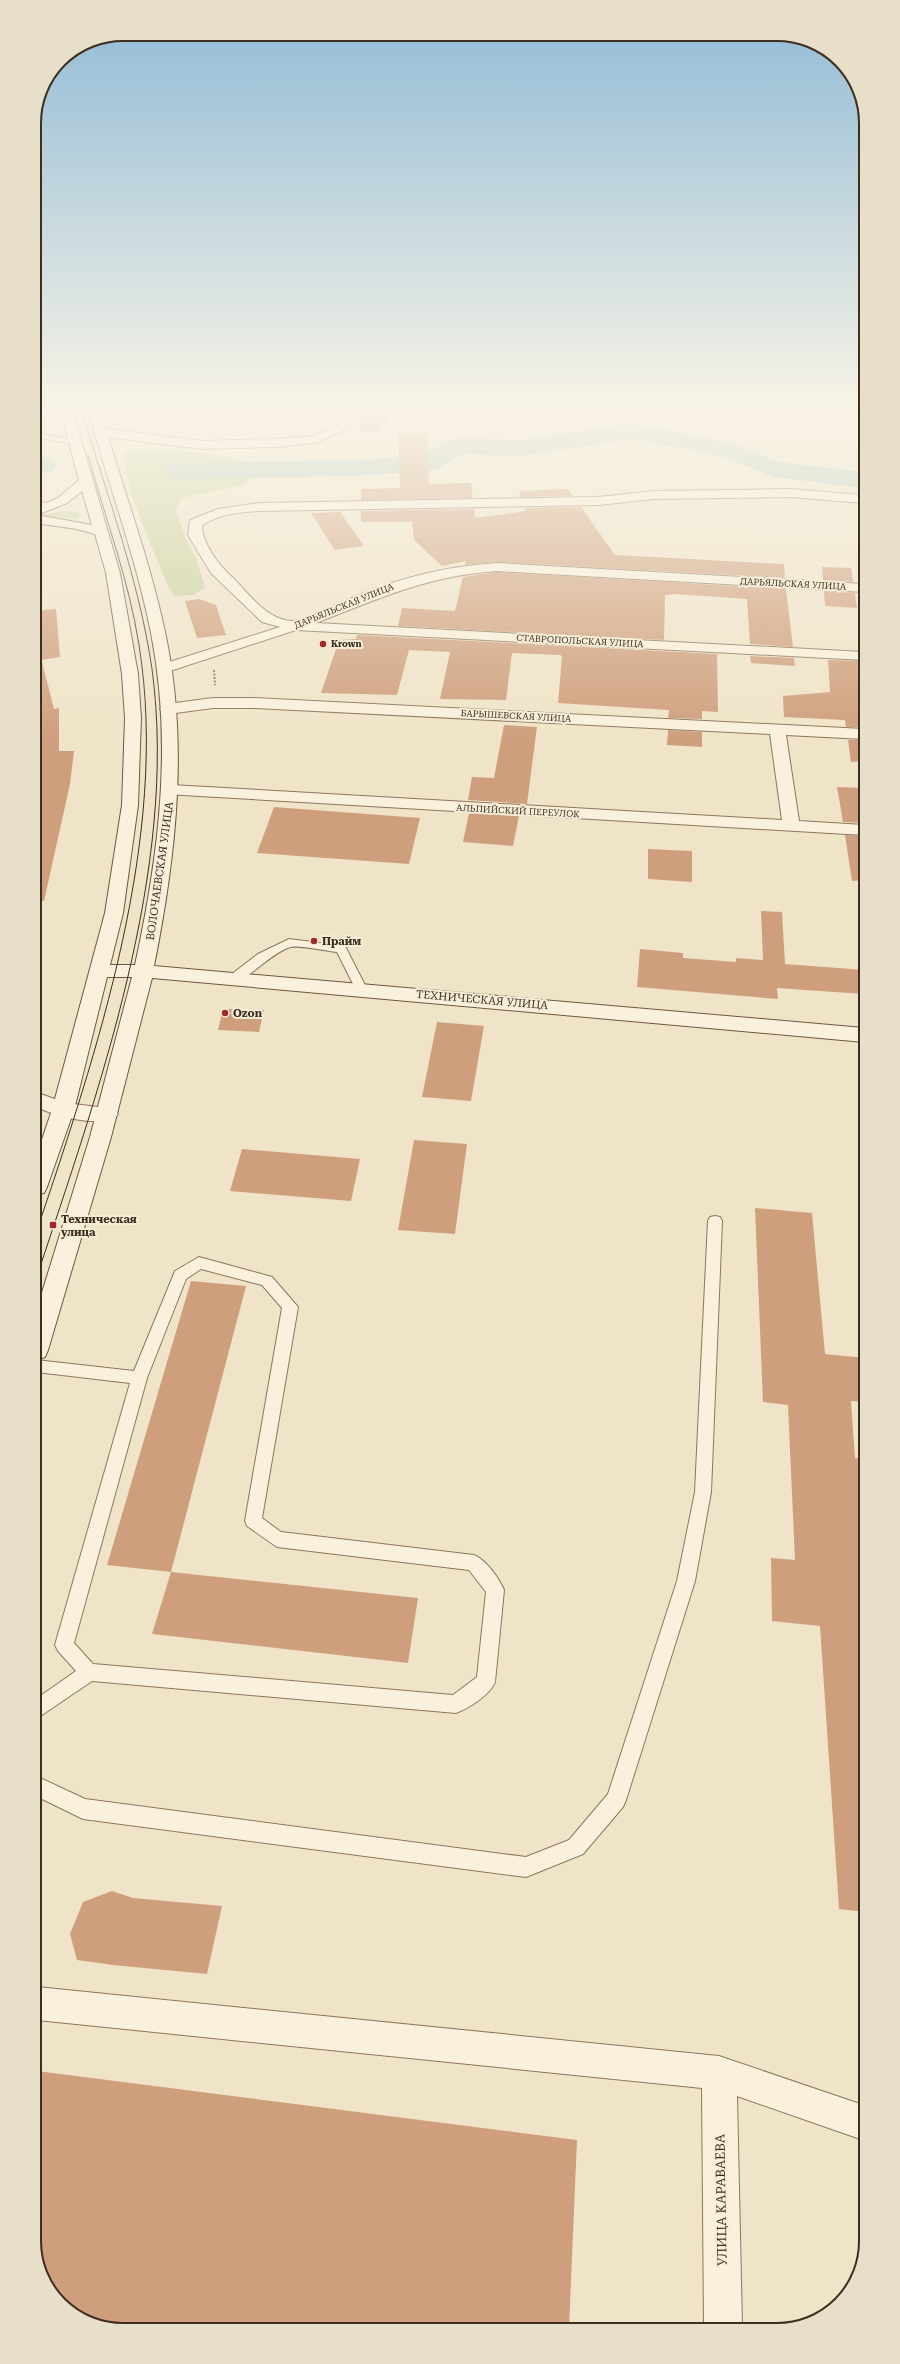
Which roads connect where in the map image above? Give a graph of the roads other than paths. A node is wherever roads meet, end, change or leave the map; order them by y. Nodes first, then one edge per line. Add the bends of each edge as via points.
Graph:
1 (97, 519) edge
2 (128, 519) edge
3 (201, 519) edge
4 (41, 520) edge
5 (101, 532) junction
6 (859, 588) edge
7 (296, 626) junction
8 (859, 656) edge
9 (165, 668) junction
10 (168, 709) junction
11 (778, 731) junction
12 (859, 734) edge
13 (171, 790) junction
14 (791, 825) junction
15 (859, 830) edge
16 (100, 971) junction
17 (145, 971) junction
18 (232, 980) junction
19 (361, 989) junction
20 (859, 1035) edge
21 (41, 1101) edge
22 (63, 1110) junction
23 (107, 1114) junction
24 (41, 1173) edge
25 (715, 1221) dead end
26 (41, 1333) edge
27 (41, 1367) edge
28 (139, 1378) junction
29 (89, 1672) junction
30 (41, 1706) edge
31 (41, 1787) edge
32 (41, 2003) edge
33 (720, 2073) junction
34 (859, 2122) edge
35 (723, 2323) edge

1 - 5 street
2 - 9 street, ВОЛОЧАЕВСКАЯ УЛИЦА via 144,568
3 - 7 street via 195,523 195,535 216,570 267,619
4 - 5 street via 79,525
5 - 16 street via 113,573 130,674 133,718 130,805 114,913
6 - 7 street, ДАРЬЯЛЬСКАЯ УЛИЦА via 505,567 467,567 390,586
7 - 8 street, СТАВРОПОЛЬСКАЯ УЛИЦА
7 - 9 street, ДАРЬЯЛЬСКАЯ УЛИЦА
9 - 10 street, ВОЛОЧАЕВСКАЯ УЛИЦА
10 - 11 street, БАРЫШЕВСКАЯ УЛИЦА via 255,703
10 - 13 street, ВОЛОЧАЕВСКАЯ УЛИЦА
11 - 12 street, БАРЫШЕВСКАЯ УЛИЦА
11 - 14 street
13 - 14 street, АЛЬПИЙСКИЙ ПЕРЕУЛОК
13 - 17 street, ВОЛОЧАЕВСКАЯ УЛИЦА via 157,910
14 - 15 street, АЛЬПИЙСКИЙ ПЕРЕУЛОК
16 - 17 street, ТЕХНИЧЕСКАЯ УЛИЦА
16 - 22 street
17 - 18 street, ТЕХНИЧЕСКАЯ УЛИЦА
17 - 23 street, ВОЛОЧАЕВСКАЯ УЛИЦА
18 - 19 street, ТЕХНИЧЕСКАЯ УЛИЦА
18 - 19 lane via 262,958 289,943 341,949
19 - 20 street, ТЕХНИЧЕСКАЯ УЛИЦА
21 - 22 street
22 - 23 street
22 - 24 street
23 - 26 street, ВОЛОЧАЕВСКАЯ УЛИЦА
25 - 31 lane via 703,1492 686,1581 616,1800 576,1847 526,1867 83,1809
27 - 28 lane
28 - 29 lane via 64,1645
28 - 29 lane via 180,1275 199,1263 267,1282 290,1307 253,1521 277,1539 474,1563 495,1590 486,1682 456,1704
29 - 30 lane
32 - 33 street
33 - 34 street
33 - 35 street, УЛИЦА КАРАВАЕВА

